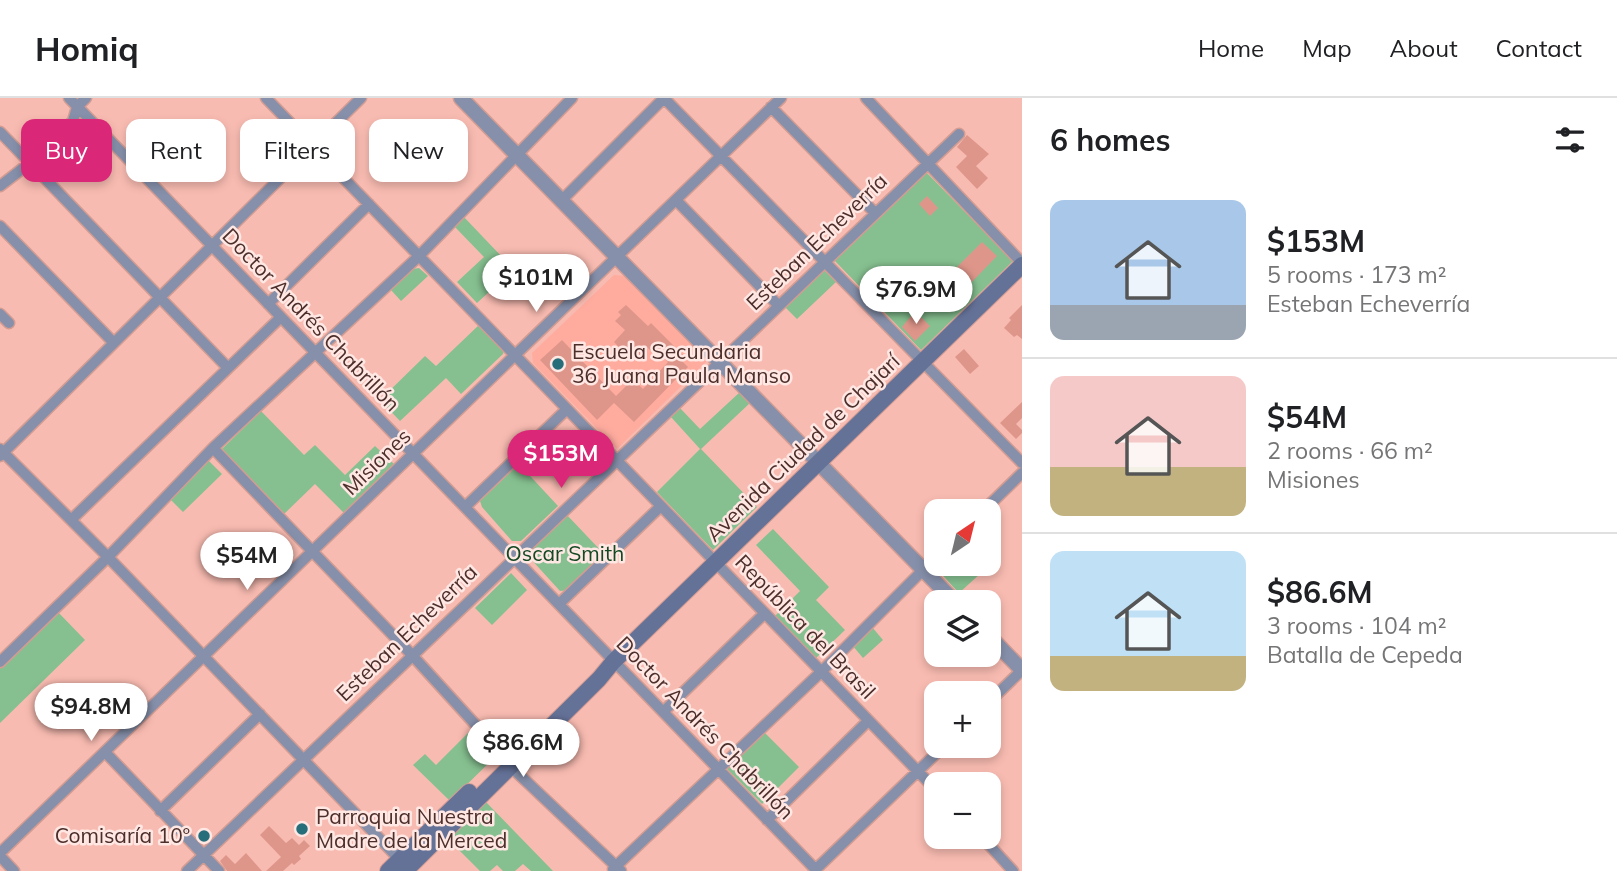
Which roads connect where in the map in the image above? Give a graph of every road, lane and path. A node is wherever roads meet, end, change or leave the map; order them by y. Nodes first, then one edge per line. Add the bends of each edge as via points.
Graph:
1 (86, 98) edge
2 (265, 98) edge
3 (361, 98) edge
4 (461, 98) edge
5 (572, 98) edge
6 (664, 98) edge
7 (781, 98) edge
8 (866, 98) edge
9 (73, 102) edge
10 (771, 107) junction
11 (286, 119) edge
12 (340, 119) edge
13 (0, 132) edge
14 (959, 134) dead end
15 (21, 152) edge
16 (516, 156) junction
17 (720, 156) junction
18 (928, 163) junction
19 (21, 170) edge
20 (50, 182) edge
21 (276, 182) edge
22 (347, 182) edge
23 (0, 186) edge
24 (676, 200) junction
25 (561, 201) junction
26 (369, 204) junction
27 (875, 214) junction
28 (0, 226) edge
29 (212, 246) junction
30 (419, 256) junction
31 (616, 257) junction
32 (825, 261) junction
33 (1022, 264) edge
34 (159, 298) junction
35 (268, 304) junction
36 (778, 305) junction
37 (0, 314) edge
38 (281, 317) junction
39 (9, 323) dead end
40 (113, 342) junction
41 (316, 351) junction
42 (516, 355) junction
43 (923, 361) junction
44 (718, 363) junction
45 (228, 368) junction
46 (567, 409) junction
47 (213, 448) junction
48 (1, 453) edge
49 (413, 454) junction
50 (616, 459) junction
51 (818, 462) junction
52 (1022, 463) edge
53 (1022, 473) edge
54 (995, 499) edge
55 (660, 506) junction
56 (465, 507) junction
57 (71, 520) junction
58 (312, 551) junction
59 (108, 556) junction
60 (513, 558) junction
61 (716, 562) junction
62 (923, 569) junction
63 (943, 590) edge
64 (559, 604) junction
65 (764, 614) junction
66 (1001, 648) edge
67 (412, 655) junction
68 (204, 656) junction
69 (0, 662) edge
70 (613, 662) junction
71 (1022, 670) edge
72 (821, 672) junction
73 (1001, 690) edge
74 (663, 712) junction
75 (260, 714) junction
76 (867, 721) junction
77 (105, 752) junction
78 (932, 758) edge
79 (304, 760) junction
80 (508, 761) junction
81 (718, 769) junction
82 (918, 771) junction
83 (924, 777) edge
84 (160, 811) junction
85 (767, 820) junction
86 (993, 849) edge
87 (0, 855) edge
88 (203, 855) junction
89 (1022, 862) edge
90 (402, 868) edge
91 (616, 869) edge
92 (815, 870) edge
93 (14, 871) edge
94 (187, 871) edge
95 (219, 871) edge
96 (1013, 871) edge

1 - 9 street
2 - 11 street, República del Brasil
3 - 12 street
4 - 16 street
5 - 16 street
6 - 17 street
6 - 25 street
7 - 10 street, Misiones
8 - 18 street
9 - 29 street, Doctor Andrés Chabrillón
10 - 17 street, Misiones
10 - 27 street
13 - 15 street
14 - 18 street, Esteban Echeverría
16 - 25 street
16 - 30 street
17 - 24 street, Misiones
17 - 32 street
18 - 27 street, Esteban Echeverría
18 - 33 street
19 - 23 street
20 - 34 street
21 - 29 street
22 - 26 street, República del Brasil
24 - 31 street, Misiones
24 - 36 street
25 - 31 street
26 - 30 street, República del Brasil
26 - 35 street
27 - 32 street, Esteban Echeverría
28 - 40 street
29 - 34 street
29 - 35 street, Doctor Andrés Chabrillón
30 - 41 street
30 - 42 street, República del Brasil
31 - 42 street, Misiones
31 - 44 street
32 - 36 street, Esteban Echeverría
32 - 43 street
33 - 43 main road, Avenida Ciudad de Chajarí
34 - 40 street
34 - 45 street
35 - 38 street, Doctor Andrés Chabrillón
36 - 44 street, Esteban Echeverría
37 - 39 street
38 - 41 street, Doctor Andrés Chabrillón
38 - 45 street
40 - 48 street
41 - 47 street
41 - 49 street, Doctor Andrés Chabrillón
42 - 46 street, República del Brasil
42 - 49 street, Misiones
43 - 51 main road, Avenida Ciudad de Chajarí
43 - 52 street
44 - 50 street, Esteban Echeverría
44 - 51 street
45 - 57 street
46 - 50 street, República del Brasil
46 - 56 street
47 - 58 street
47 - 59 street
48 - 57 street
49 - 56 street, Doctor Andrés Chabrillón
49 - 58 street, Misiones
50 - 55 street, República del Brasil
50 - 60 street, Esteban Echeverría
51 - 61 main road, Avenida Ciudad de Chajarí
51 - 62 street
53 - 54 street
55 - 61 street, República del Brasil
55 - 64 street
56 - 60 street, Doctor Andrés Chabrillón
57 - 59 street
58 - 67 street
58 - 68 street, Misiones
59 - 68 street
59 - 69 street
60 - 64 street, Doctor Andrés Chabrillón
60 - 67 street, Esteban Echeverría
61 - 65 street, República del Brasil
61 - 70 main road, Avenida Ciudad de Chajarí
62 - 63 street
62 - 72 street
64 - 70 street, Doctor Andrés Chabrillón
65 - 72 street, República del Brasil
65 - 74 street
66 - 71 street
67 - 79 street, Esteban Echeverría
67 - 80 street
68 - 75 street
68 - 77 street, Misiones
70 - 74 street, Doctor Andrés Chabrillón
70 - 80 main road, Avenida Ciudad de Chajarí
71 - 73 street
72 - 76 street, República del Brasil
72 - 81 street
74 - 81 street, Doctor Andrés Chabrillón
75 - 79 street
75 - 84 street
76 - 82 street, República del Brasil
76 - 85 street
77 - 84 street
77 - 87 street, Misiones
78 - 82 street
79 - 88 street, Esteban Echeverría
79 - 90 street
80 - 90 main road, Avenida Ciudad de Chajarí
80 - 91 street
81 - 85 street, Doctor Andrés Chabrillón
81 - 91 street
82 - 83 street, República del Brasil
82 - 92 street
84 - 88 street
85 - 92 street, Doctor Andrés Chabrillón
86 - 96 street
87 - 93 street
88 - 94 street, Esteban Echeverría
88 - 95 street
89 - 96 street

